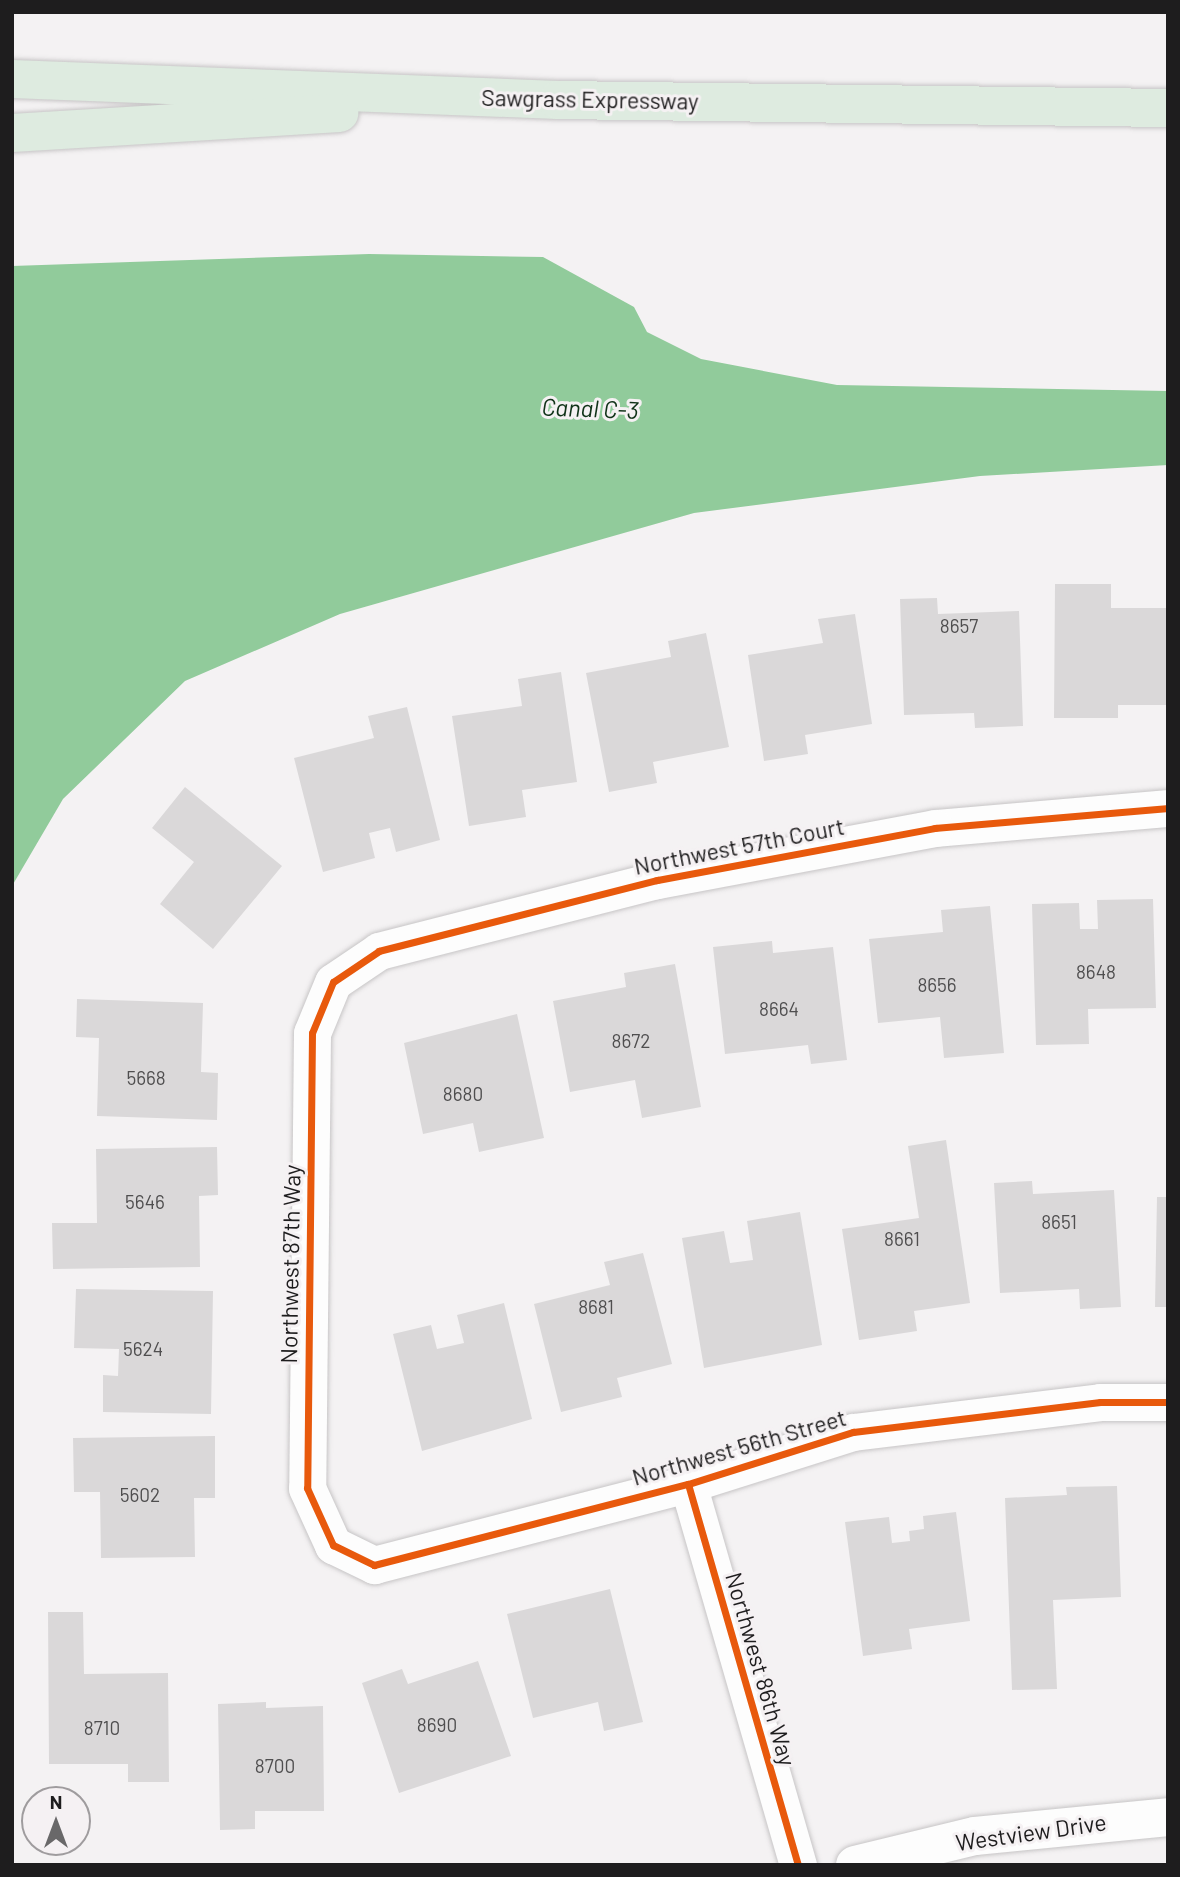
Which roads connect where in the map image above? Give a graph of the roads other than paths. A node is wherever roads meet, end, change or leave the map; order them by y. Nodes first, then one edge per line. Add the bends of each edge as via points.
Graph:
1 (12, 79) edge
2 (558, 100) junction
3 (1168, 108) edge
4 (12, 133) edge
5 (1168, 808) edge
6 (333, 982) joint
7 (1168, 1402) edge
8 (688, 1483) junction
9 (333, 1545) joint
10 (1168, 1817) edge
11 (798, 1865) edge
12 (855, 1865) edge

1 - 2 highway, Sawgrass Expressway
2 - 3 highway, Sawgrass Expressway
2 - 4 highway
5 - 6 street, Northwest 57th Court via 935,828 657,880 379,951
6 - 9 street, Northwest 87th Way via 312,1033 307,1488
7 - 8 street, Northwest 56th Street via 1100,1402 853,1432
8 - 9 street, Northwest 56th Street via 374,1565
8 - 11 street, Northwest 86th Way
10 - 12 street, Westview Drive via 975,1836

